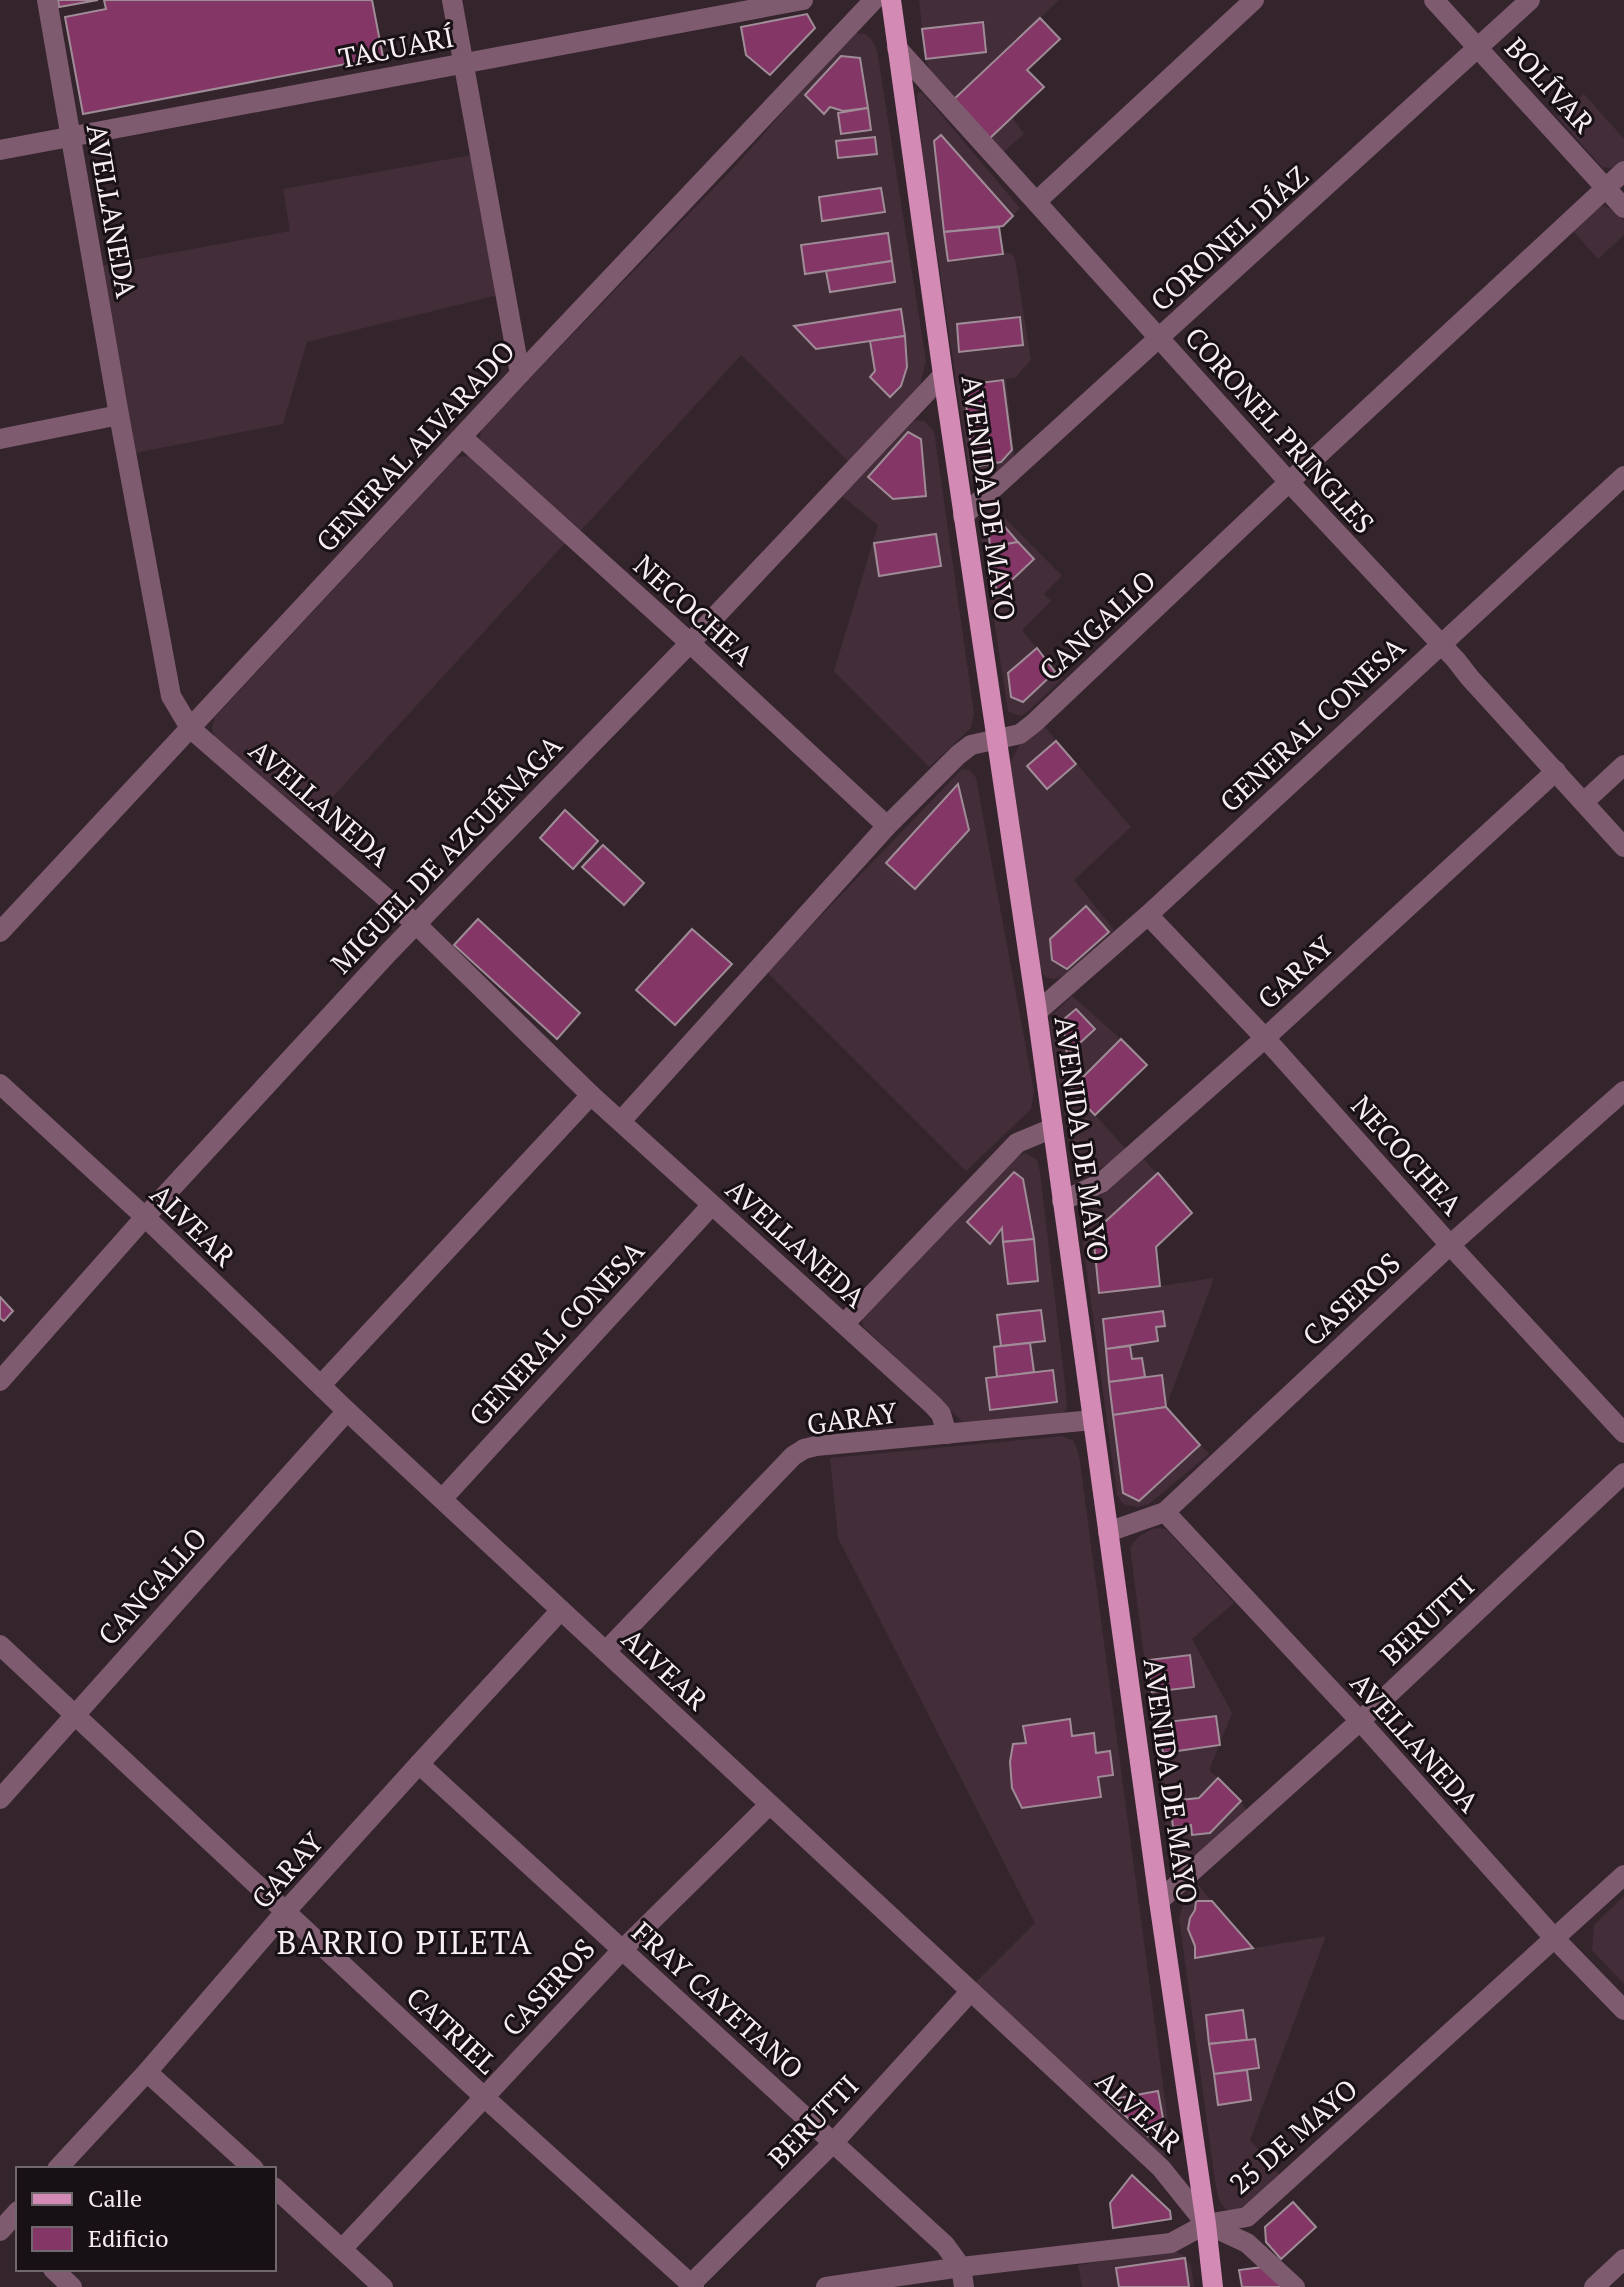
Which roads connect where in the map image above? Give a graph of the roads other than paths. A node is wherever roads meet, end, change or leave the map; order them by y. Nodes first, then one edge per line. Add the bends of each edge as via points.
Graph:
1 (47, 0) edge
2 (452, 0) edge
3 (803, 0) edge
4 (874, 0) edge
5 (891, 0) edge
6 (1254, 0) edge
7 (1434, 0) edge
8 (1530, 0) edge
9 (897, 48) junction
10 (1479, 48) junction
11 (463, 63) junction
12 (71, 137) junction
13 (0, 150) edge
14 (1624, 171) edge
15 (1606, 188) junction
16 (1037, 201) junction
17 (1624, 208) edge
18 (1160, 339) junction
19 (520, 374) junction
20 (943, 375) junction
21 (119, 415) junction
22 (462, 437) junction
23 (0, 439) edge
24 (1624, 476) edge
25 (1289, 482) junction
26 (963, 516) junction
27 (690, 643) junction
28 (1440, 644) junction
29 (190, 728) junction
30 (997, 740) junction
31 (1624, 765) edge
32 (1556, 771) junction
33 (1584, 802) junction
34 (887, 826) junction
35 (1624, 847) edge
36 (1148, 915) junction
37 (416, 924) junction
38 (0, 932) edge
39 (1037, 1012) junction
40 (1265, 1038) junction
41 (0, 1084) edge
42 (1624, 1091) edge
43 (591, 1095) junction
44 (621, 1121) junction
45 (1053, 1128) junction
46 (1062, 1201) junction
47 (711, 1206) junction
48 (145, 1217) junction
49 (1450, 1245) junction
50 (845, 1323) junction
51 (0, 1381) edge
52 (321, 1385) junction
53 (347, 1411) junction
54 (1093, 1420) junction
55 (1624, 1433) edge
56 (947, 1434) junction
57 (1624, 1473) edge
58 (443, 1498) junction
59 (1165, 1512) junction
60 (1108, 1532) junction
61 (561, 1610) junction
62 (0, 1645) edge
63 (606, 1651) junction
64 (74, 1715) junction
65 (1360, 1721) junction
66 (419, 1764) junction
67 (0, 1799) edge
68 (769, 1805) junction
69 (1624, 1875) edge
70 (1159, 1901) junction
71 (285, 1912) junction
72 (1555, 1939) junction
73 (621, 1951) junction
74 (970, 1992) junction
75 (1624, 2010) edge
76 (147, 2072) junction
77 (484, 2097) junction
78 (833, 2143) junction
79 (59, 2167) edge
80 (252, 2167) edge
81 (276, 2189) edge
82 (1206, 2224) junction
83 (342, 2249) junction
84 (1624, 2259) edge
85 (55, 2271) edge
86 (962, 2277) edge
87 (693, 2285) edge
88 (72, 2287) edge
89 (383, 2287) edge
90 (826, 2287) edge
91 (1213, 2287) edge
92 (1295, 2287) edge
93 (1594, 2287) edge

1 - 12 street, AVELLANEDA
2 - 11 street
3 - 11 street, TACUARÍ
4 - 19 street, GENERAL ALVARADO
5 - 9 main road, AVENIDA DE MAYO
6 - 16 street
7 - 10 street, BOLÍVAR
8 - 10 street, CORONEL DÍAZ
9 - 16 street, CORONEL PRINGLES
9 - 20 main road, AVENIDA DE MAYO
10 - 15 street, BOLÍVAR
10 - 18 street, CORONEL DÍAZ
11 - 12 street, TACUARÍ
11 - 19 street
12 - 13 street, TACUARÍ
12 - 21 street, AVELLANEDA
14 - 15 street, CANGALLO
15 - 17 street, BOLÍVAR
15 - 25 street, CANGALLO
16 - 18 street, CORONEL PRINGLES
18 - 25 street, CORONEL PRINGLES
18 - 26 street, CORONEL DÍAZ
19 - 22 street, GENERAL ALVARADO
20 - 26 main road, AVENIDA DE MAYO
20 - 27 street, MIGUEL DE AZCUÉNAGA
21 - 23 street
21 - 29 street, AVELLANEDA via 171,696
22 - 27 street, NECOCHEA
22 - 29 street, GENERAL ALVARADO
24 - 28 street, GENERAL CONESA
25 - 28 street, CORONEL PRINGLES
25 - 30 street, CANGALLO via 1034,723 1020,734
26 - 30 main road, AVENIDA DE MAYO
27 - 34 street, NECOCHEA
27 - 37 street, MIGUEL DE AZCUÉNAGA
28 - 32 street, CORONEL PRINGLES
28 - 36 street, GENERAL CONESA
29 - 37 street, AVELLANEDA
29 - 38 street, GENERAL ALVARADO
30 - 34 street, CANGALLO via 971,745 958,755
30 - 39 main road, AVENIDA DE MAYO
31 - 33 street
32 - 33 street, CORONEL PRINGLES
32 - 40 street, GARAY
33 - 35 street, CORONEL PRINGLES
34 - 44 street, CANGALLO
36 - 39 street, GENERAL CONESA
36 - 40 street, NECOCHEA
37 - 43 street, AVELLANEDA
37 - 48 street, MIGUEL DE AZCUÉNAGA
39 - 45 main road, AVENIDA DE MAYO
40 - 46 street, GARAY via 1101,1183
40 - 49 street, NECOCHEA
41 - 48 street, ALVEAR
42 - 49 street, CASEROS
43 - 44 street, AVELLANEDA
43 - 52 street
44 - 47 street, AVELLANEDA
45 - 46 main road, AVENIDA DE MAYO
45 - 50 street via 1017,1143
46 - 54 main road, AVENIDA DE MAYO
47 - 50 street, AVELLANEDA
47 - 58 street, GENERAL CONESA
48 - 51 street, MIGUEL DE AZCUÉNAGA
48 - 52 street, ALVEAR
49 - 55 street, NECOCHEA
49 - 59 street, CASEROS
50 - 56 street, AVELLANEDA via 933,1405
52 - 53 street, ALVEAR
53 - 58 street, ALVEAR
53 - 64 street, CANGALLO
54 - 56 street, GARAY
54 - 60 main road, AVENIDA DE MAYO
56 - 63 street, GARAY via 816,1446 793,1456
57 - 65 street, BERUTTI
58 - 61 street, ALVEAR
59 - 60 street, CASEROS
59 - 65 street, AVELLANEDA
60 - 70 main road, AVENIDA DE MAYO
61 - 63 street, ALVEAR
61 - 66 street, GARAY
62 - 64 street, CATRIEL
63 - 68 street, ALVEAR
64 - 67 street, CANGALLO
64 - 71 street, CATRIEL
65 - 70 street, BERUTTI
65 - 72 street, AVELLANEDA
66 - 71 street, GARAY
66 - 73 street, FRAY CAYETANO
68 - 73 street, CASEROS
68 - 74 street, ALVEAR
69 - 72 street, 25 DE MAYO
70 - 82 main road, AVENIDA DE MAYO
71 - 76 street, GARAY
71 - 77 street, CATRIEL
72 - 75 street, AVELLANEDA
72 - 82 street, 25 DE MAYO via 1247,2217
73 - 77 street, CASEROS
73 - 78 street, FRAY CAYETANO
74 - 78 street, BERUTTI
74 - 82 street, ALVEAR via 1161,2168
76 - 79 street, GARAY
76 - 80 street
77 - 83 street, CASEROS
77 - 87 street, CATRIEL
78 - 86 street, FRAY CAYETANO via 945,2245
78 - 87 street, BERUTTI
81 - 83 street
82 - 86 street, 25 DE MAYO via 1171,2243
82 - 91 main road, AVENIDA DE MAYO
82 - 92 street, ALVEAR via 1247,2243
83 - 89 street
84 - 93 street
85 - 88 street
86 - 90 street, 25 DE MAYO

